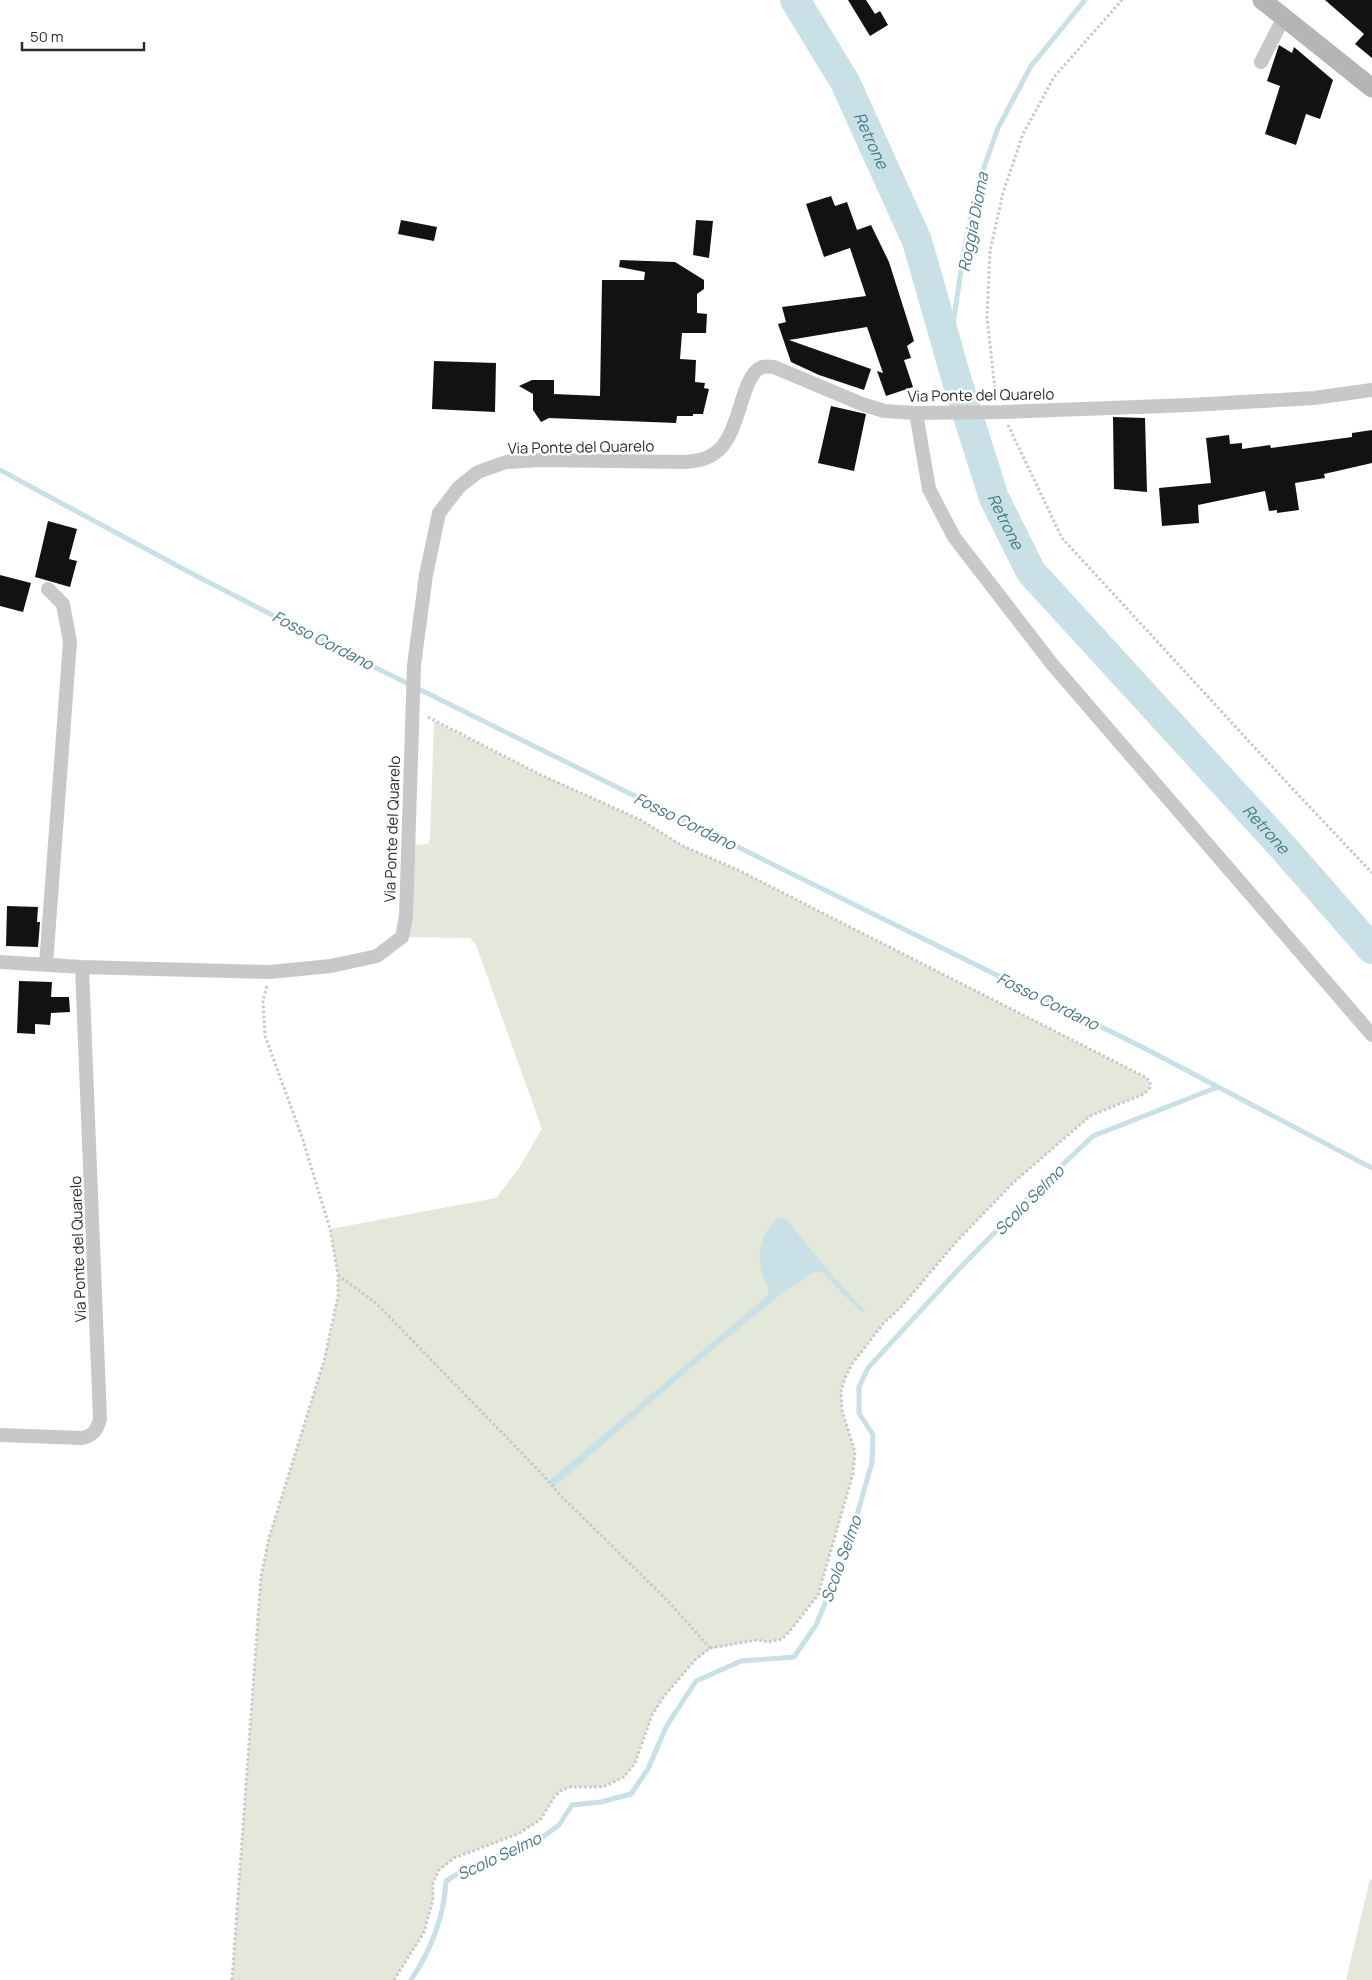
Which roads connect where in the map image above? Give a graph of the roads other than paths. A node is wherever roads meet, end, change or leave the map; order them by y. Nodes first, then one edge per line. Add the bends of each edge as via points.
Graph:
1 (1262, 0) edge
2 (1284, 18) junction
3 (1261, 62) dead end
4 (1372, 88) edge
5 (1372, 390) edge
6 (916, 413) junction
7 (48, 589) dead end
8 (0, 962) edge
9 (46, 964) junction
10 (82, 968) junction
11 (1372, 1036) edge
12 (0, 1435) edge

1 - 2 main road
2 - 3 street
2 - 4 main road
5 - 6 street, Via Ponte del Quarelo via 1314,398 1190,405
6 - 10 street, Via Ponte del Quarelo via 884,411 774,367 763,367 751,376 727,441 716,453 702,460 540,460 506,462 478,472 459,487 439,513 426,576 414,664 406,916 402,937 377,956 331,966 270,972
6 - 11 street via 929,489 954,537 1052,664
7 - 9 street via 63,604 70,642
8 - 9 street, Via Ponte del Quarelo
9 - 10 street, Via Ponte del Quarelo
10 - 12 street, Via Ponte del Quarelo via 100,1419 97,1430 82,1438

